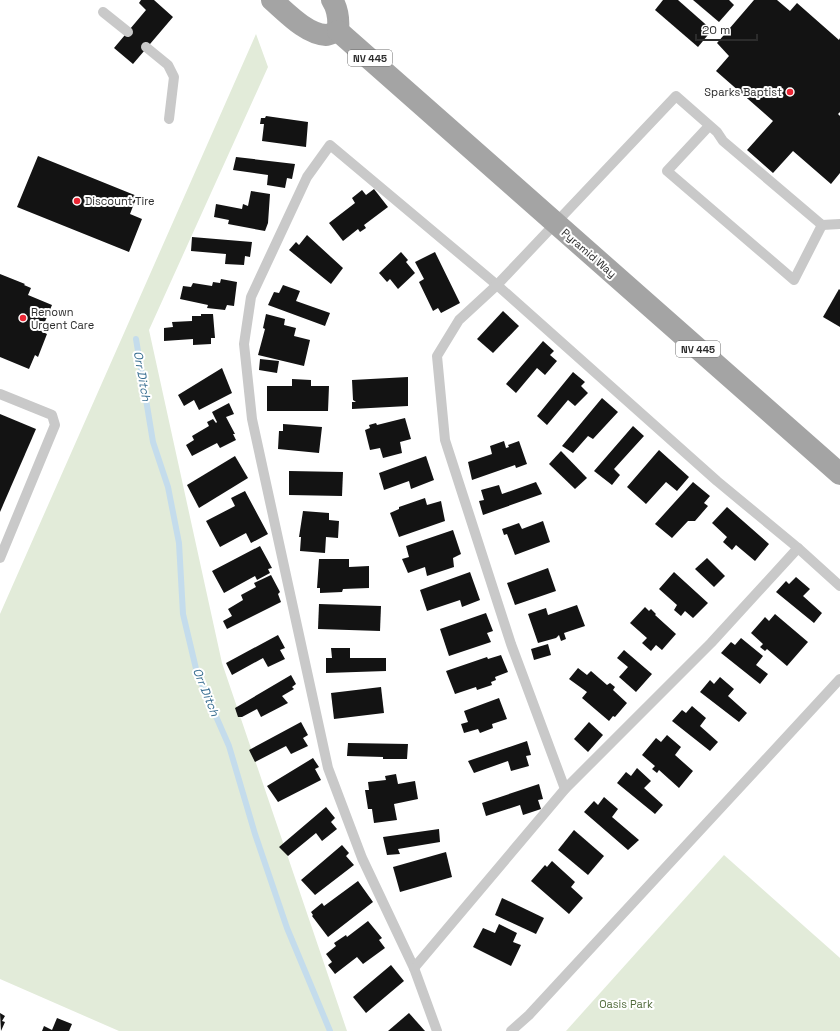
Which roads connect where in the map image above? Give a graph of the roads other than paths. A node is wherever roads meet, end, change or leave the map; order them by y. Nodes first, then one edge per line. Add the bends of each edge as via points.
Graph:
1 (272, 0) edge
2 (332, 0) edge
3 (103, 12) dead end
4 (338, 31) junction
5 (128, 32) dead end
6 (146, 47) dead end
7 (169, 119) dead end
8 (709, 126) junction
9 (555, 224) junction
10 (840, 224) edge
11 (822, 225) junction
12 (497, 285) junction
13 (0, 394) edge
14 (840, 474) edge
15 (798, 548) junction
16 (0, 558) edge
17 (840, 586) edge
18 (840, 680) edge
19 (565, 789) junction
20 (414, 968) junction
21 (437, 1031) edge
22 (511, 1031) edge

1 - 4 main road via 299,23 317,33 328,35
2 - 4 main road via 339,20
3 - 5 lane
4 - 9 main road, Pyramid Way / NV 445
6 - 7 lane via 168,65 174,77
8 - 9 lane via 676,96
8 - 11 lane via 717,132 723,142
8 - 11 lane via 668,171 794,280
9 - 12 lane
9 - 14 main road, Pyramid Way / NV 445
10 - 11 lane
12 - 15 lane via 717,481
12 - 19 lane via 459,320 437,356 445,440 511,644
12 - 20 lane via 330,145 307,177 251,297 244,344 252,419 328,768 362,858
13 - 16 lane via 52,415 55,425
15 - 17 lane
15 - 19 lane via 711,643
18 - 22 lane via 529,1015
19 - 20 lane
20 - 21 lane

